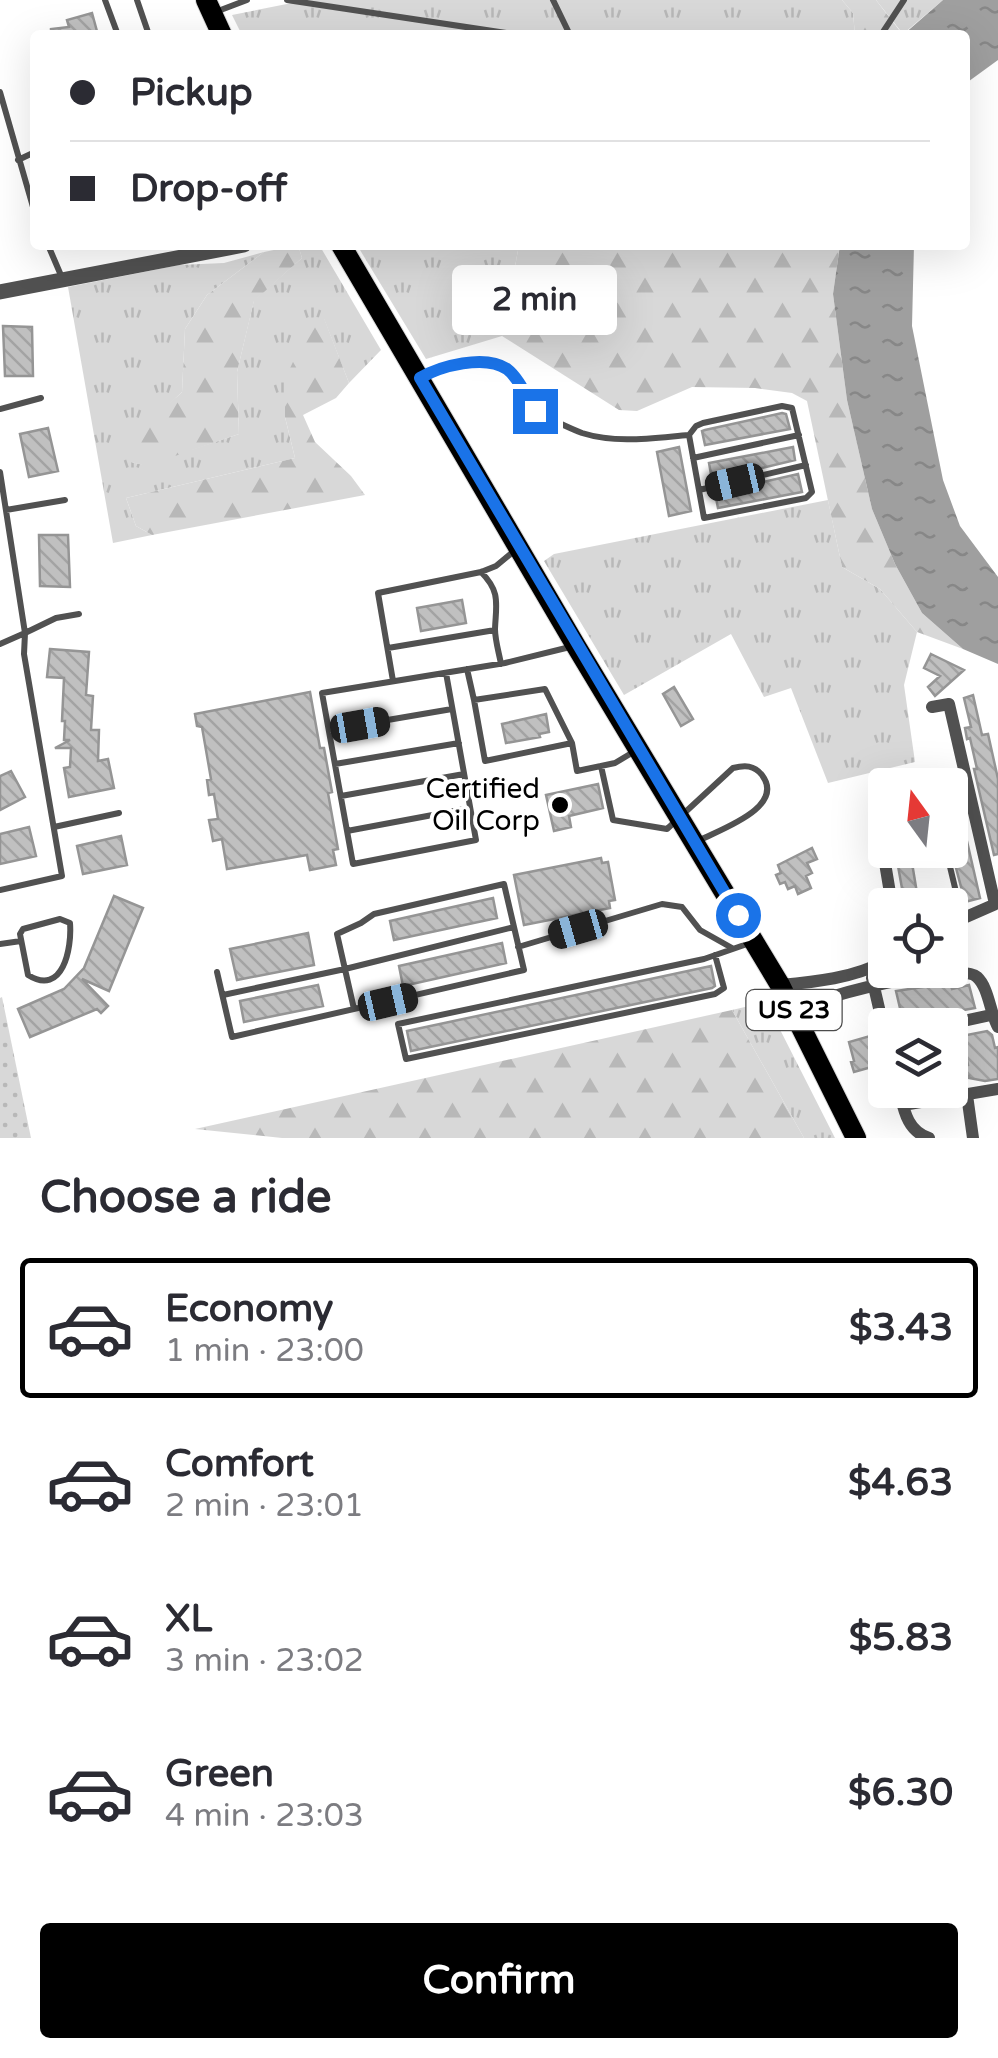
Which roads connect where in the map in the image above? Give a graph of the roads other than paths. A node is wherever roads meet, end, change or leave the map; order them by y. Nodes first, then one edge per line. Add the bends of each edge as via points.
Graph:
1 (105, 0) edge
2 (137, 0) edge
3 (247, 0) edge
4 (287, 0) edge
5 (553, 0) edge
6 (904, 0) edge
7 (209, 7) edge
8 (116, 30) edge
9 (147, 30) edge
10 (220, 30) edge
11 (486, 30) edge
12 (568, 30) edge
13 (884, 30) edge
14 (0, 92) edge
15 (30, 154) edge
16 (18, 160) junction
17 (30, 198) edge
18 (50, 250) edge
19 (218, 250) edge
20 (344, 250) edge
21 (64, 280) junction
22 (0, 292) edge
23 (420, 378) junction
24 (41, 398) dead end
25 (0, 409) edge
26 (689, 435) junction
27 (799, 435) junction
28 (693, 458) junction
29 (806, 465) junction
30 (0, 472) edge
31 (699, 490) junction
32 (66, 500) dead end
33 (6, 510) junction
34 (518, 547) junction
35 (482, 572) junction
36 (79, 614) dead end
37 (495, 630) junction
38 (25, 634) junction
39 (0, 644) edge
40 (576, 646) junction
41 (388, 648) junction
42 (501, 664) junction
43 (467, 669) junction
44 (446, 673) junction
45 (393, 682) junction
46 (474, 700) junction
47 (932, 707) dead end
48 (452, 709) junction
49 (329, 730) junction
50 (458, 743) junction
51 (572, 743) junction
52 (639, 749) junction
53 (335, 764) junction
54 (601, 766) junction
55 (464, 774) junction
56 (341, 796) junction
57 (970, 797) joint
58 (470, 808) junction
59 (119, 813) dead end
60 (680, 818) junction
61 (54, 827) junction
62 (347, 831) junction
63 (695, 842) junction
64 (0, 890) edge
65 (996, 904) edge
66 (968, 916) edge
67 (514, 927) junction
68 (20, 941) junction
69 (0, 944) edge
70 (744, 945) junction
71 (518, 946) junction
72 (716, 955) junction
73 (345, 968) junction
74 (868, 969) edge
75 (218, 972) dead end
76 (968, 972) edge
77 (780, 986) junction
78 (868, 987) edge
79 (223, 995) junction
80 (354, 1010) junction
81 (795, 1012) junction
82 (994, 1012) edge
83 (968, 1019) edge
84 (998, 1089) edge
85 (968, 1094) edge
86 (968, 1101) edge
87 (904, 1108) edge
88 (856, 1138) edge
89 (928, 1138) edge
90 (973, 1138) edge

1 - 8 lane
2 - 9 lane
3 - 7 lane
4 - 11 lane
5 - 12 lane
6 - 13 lane
7 - 10 highway
14 - 16 lane
15 - 16 lane
16 - 17 lane
18 - 21 lane
19 - 21 street
20 - 23 highway, US 23
21 - 22 street
23 - 26 lane via 437,368 494,364 508,370 535,411 580,432 626,440
23 - 34 highway, US 23
24 - 25 lane
26 - 27 lane via 704,423 789,406
26 - 28 lane
27 - 28 lane
27 - 29 lane
28 - 31 lane
29 - 31 lane
29 - 31 lane via 812,492 806,498 704,518
30 - 33 lane
32 - 33 lane
33 - 38 lane
34 - 35 lane
34 - 40 highway, US 23
35 - 37 lane via 494,588
35 - 41 lane via 378,593
36 - 38 lane
37 - 41 lane
37 - 42 lane
38 - 39 lane
38 - 61 lane
40 - 42 lane
40 - 52 highway, US 23
41 - 45 lane
42 - 43 lane
43 - 44 lane
43 - 46 lane
44 - 45 lane
44 - 48 lane
45 - 49 lane via 322,693
46 - 51 lane via 544,689
46 - 51 lane via 485,760
47 - 57 street via 949,704
48 - 49 lane
48 - 50 lane
49 - 53 lane
50 - 53 lane
50 - 55 lane
51 - 54 lane via 577,771
52 - 54 lane
52 - 60 highway, US 23
53 - 56 lane
54 - 60 lane via 613,820 667,829
55 - 56 lane
55 - 58 lane
56 - 62 lane
57 - 65 street
58 - 62 lane
58 - 62 lane via 476,840 353,864
59 - 61 lane
60 - 63 highway, US 23
60 - 63 lane via 734,768 746,764 765,778 766,801 757,810
61 - 64 lane via 62,876
63 - 70 highway, US 23
65 - 66 street
67 - 71 lane
67 - 73 lane
67 - 73 lane via 504,884 374,914 337,934
68 - 68 lane via 22,929 60,919 70,923 67,956 50,980 28,975
68 - 69 lane
70 - 71 lane via 700,930 682,907 662,904
70 - 72 lane
70 - 77 highway, US 23
71 - 80 lane via 524,970
72 - 72 lane via 724,988 715,994 406,1059 398,1024
73 - 79 lane
73 - 80 lane
74 - 77 street
75 - 79 lane
76 - 82 street via 980,978
77 - 81 highway, US 23
78 - 81 street
79 - 80 lane via 232,1038
81 - 88 highway, US 23
82 - 83 street
84 - 85 street
86 - 90 street
87 - 89 street via 914,1130

